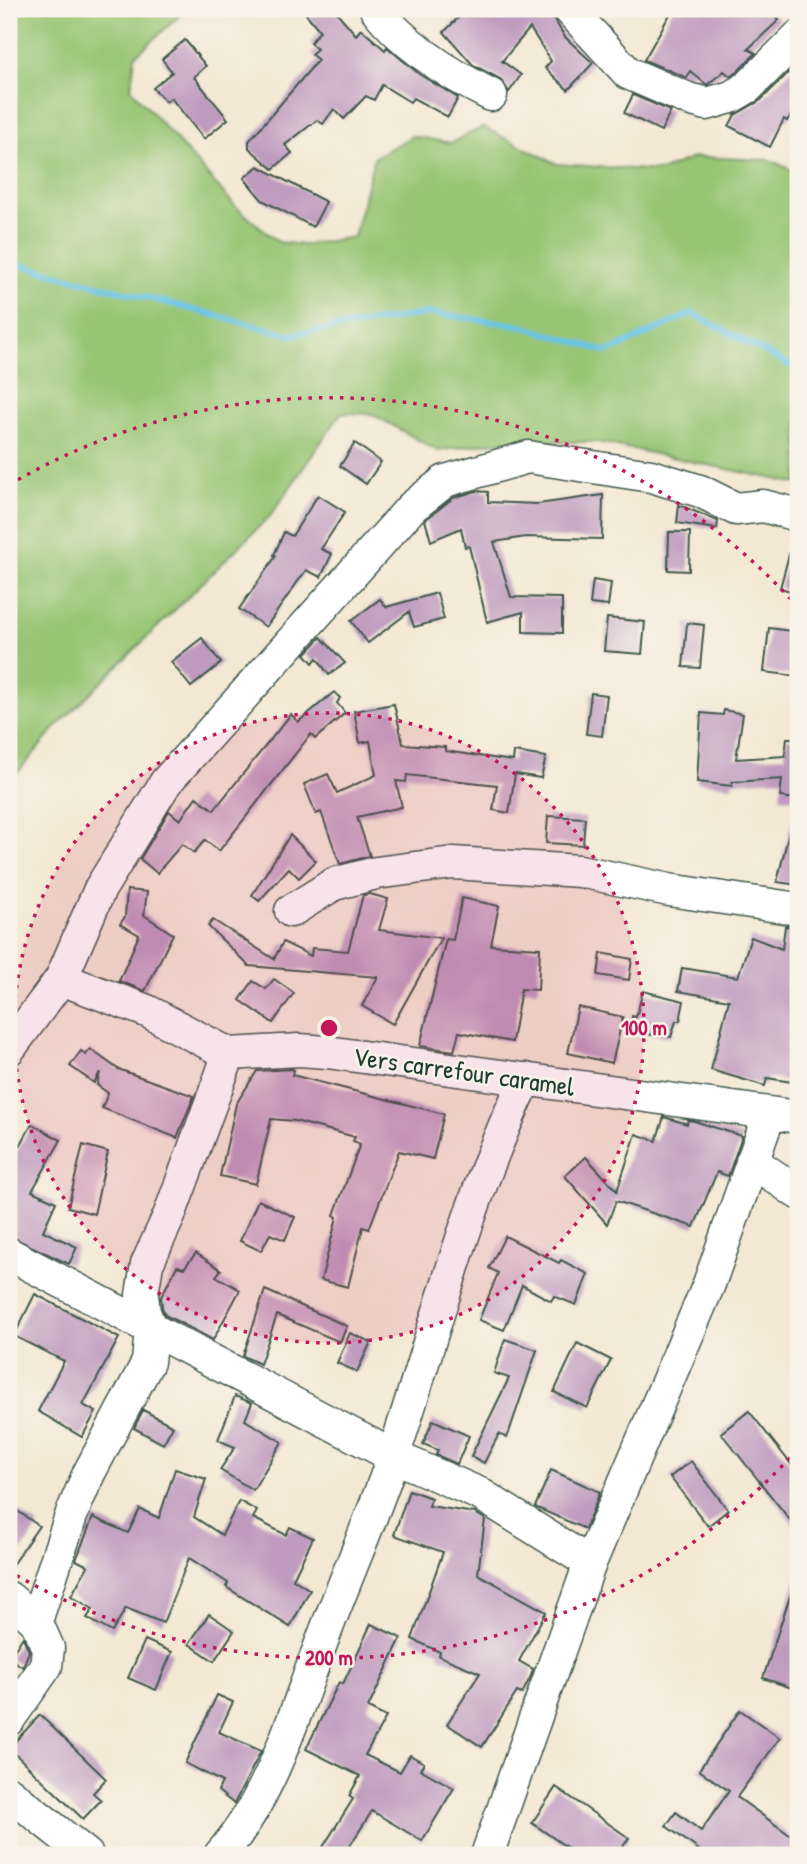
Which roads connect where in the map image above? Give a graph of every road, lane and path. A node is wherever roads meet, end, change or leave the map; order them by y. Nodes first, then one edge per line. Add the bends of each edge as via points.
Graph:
1 (376, 9) edge
2 (569, 9) edge
3 (797, 41) edge
4 (491, 95) dead end
5 (798, 514) edge
6 (798, 909) edge
7 (291, 911) dead end
8 (61, 979) junction
9 (9, 1049) edge
10 (229, 1054) junction
11 (526, 1079) junction
12 (784, 1116) edge
13 (752, 1161) junction
14 (798, 1193) edge
15 (9, 1254) edge
16 (151, 1329) junction
17 (393, 1456) junction
18 (590, 1563) junction
19 (9, 1598) edge
20 (36, 1621) junction
21 (9, 1719) edge
22 (9, 1793) edge
23 (87, 1855) edge
24 (220, 1855) edge
25 (487, 1855) edge

1 - 4 street via 421,53
2 - 3 street via 628,73 707,104 748,87
5 - 8 street via 763,506 736,509 700,491 651,476 528,457 445,481 412,507 166,782 100,889
6 - 7 street via 580,871 453,863 376,873 334,884
8 - 9 street
8 - 10 street via 147,1011
10 - 11 street, Vers carrefour caramel via 327,1052
10 - 16 street via 147,1264 142,1295
11 - 12 street, Vers carrefour caramel
11 - 17 street via 500,1132 460,1239
12 - 13 street
13 - 14 street
13 - 18 street via 709,1284
15 - 16 street
16 - 17 street
16 - 20 street via 148,1362 89,1473
17 - 18 street via 480,1494
17 - 24 street via 284,1741 244,1827
18 - 25 street
19 - 20 street
20 - 21 street via 48,1647 46,1666
22 - 23 street

